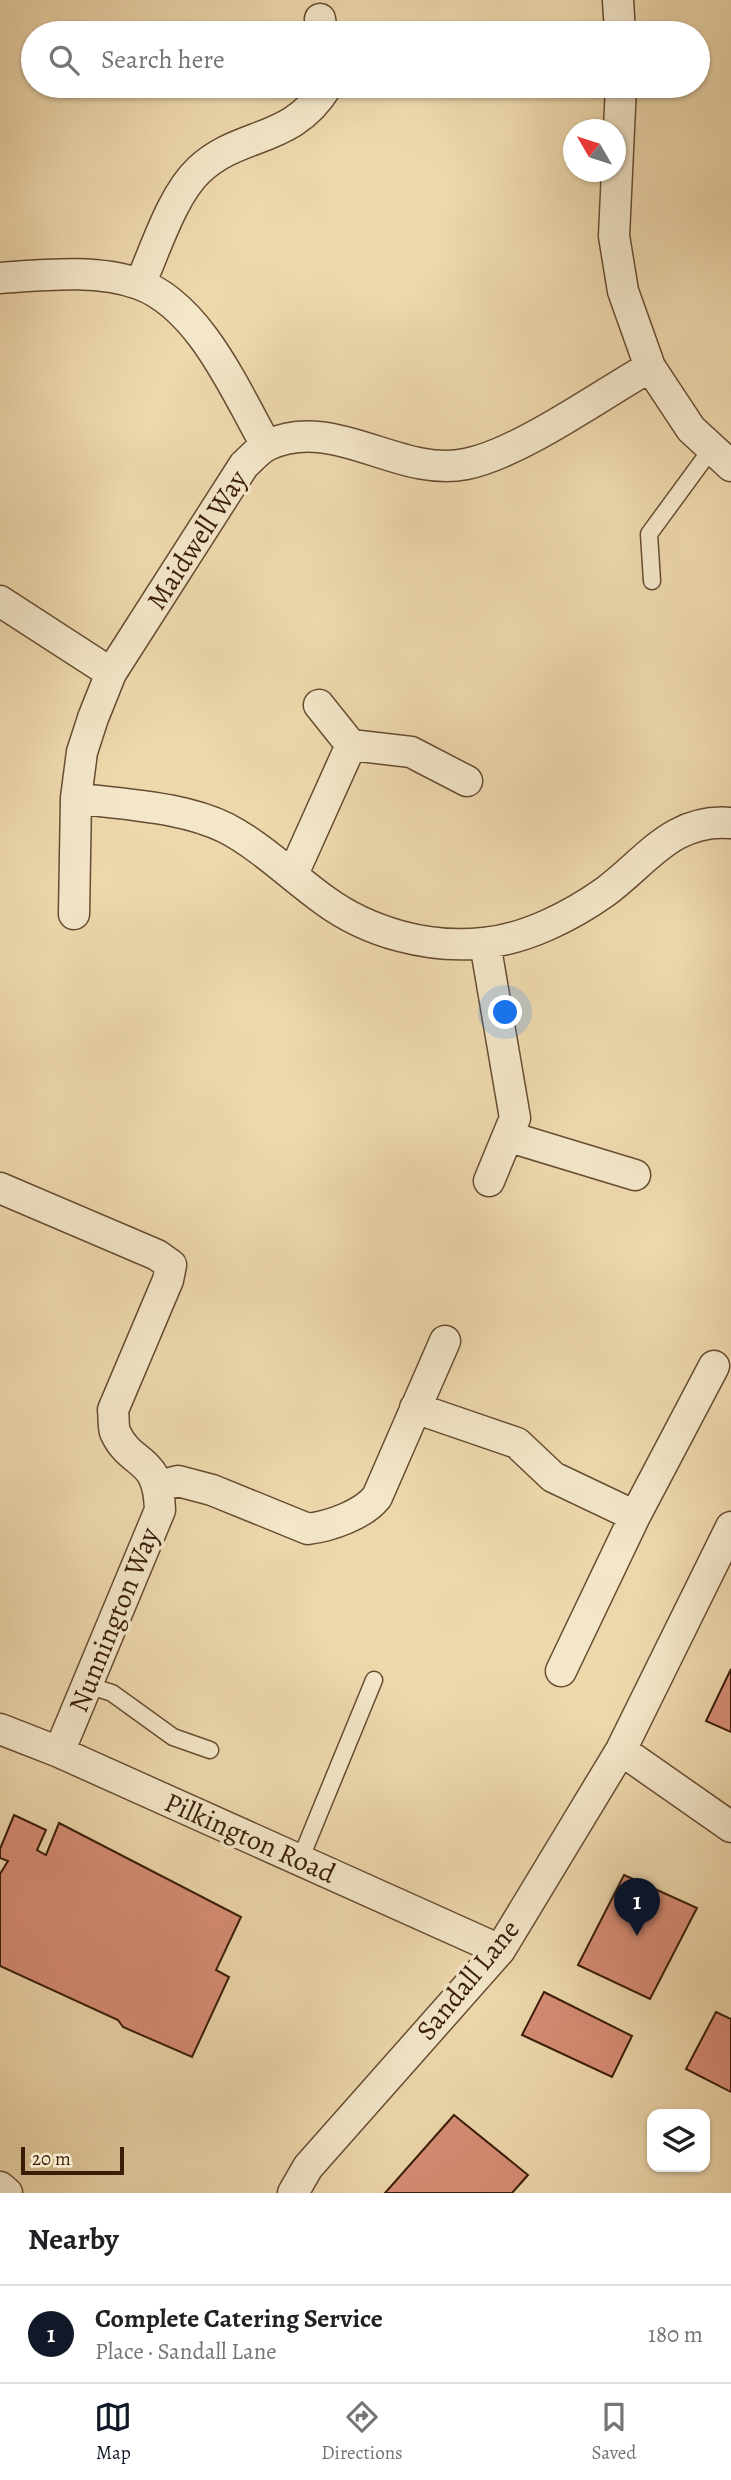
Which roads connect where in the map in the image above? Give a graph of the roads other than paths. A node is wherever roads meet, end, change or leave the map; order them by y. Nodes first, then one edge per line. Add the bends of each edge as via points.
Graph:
1 (618, 0) edge
2 (619, 21) edge
3 (319, 98) edge
4 (620, 98) edge
5 (0, 278) edge
6 (140, 284) junction
7 (650, 367) junction
8 (267, 445) junction
9 (721, 457) edge
10 (652, 581) dead end
11 (0, 601) edge
12 (111, 673) junction
13 (319, 705) dead end
14 (351, 745) junction
15 (467, 781) dead end
16 (75, 798) junction
17 (731, 823) edge
18 (293, 874) junction
19 (74, 914) dead end
20 (485, 943) junction
21 (510, 1137) junction
22 (635, 1175) dead end
23 (489, 1181) dead end
24 (0, 1188) edge
25 (444, 1341) dead end
26 (714, 1366) dead end
27 (415, 1408) junction
28 (159, 1486) junction
29 (635, 1516) junction
30 (731, 1527) edge
31 (561, 1671) dead end
32 (374, 1679) dead end
33 (87, 1685) junction
34 (0, 1729) edge
35 (210, 1750) dead end
36 (621, 1750) junction
37 (59, 1752) junction
38 (731, 1827) edge
39 (300, 1860) junction
40 (499, 1950) junction
41 (0, 2187) edge
42 (7, 2193) edge
43 (293, 2193) edge

1 - 2 street
3 - 6 street via 295,123 199,169 183,191
4 - 7 street via 614,236 624,291
5 - 6 street via 59,274
6 - 8 street via 172,305 202,334
7 - 8 street, Maidwell Way via 495,457 463,465 435,466 346,441 300,435
7 - 9 street via 691,429
8 - 12 street, Maidwell Way via 244,465
9 - 10 lane via 649,534
11 - 12 street
12 - 16 street, Maidwell Way via 82,752
13 - 14 street
14 - 15 street via 411,752
14 - 18 street
16 - 18 street via 189,815 226,829
16 - 19 street, Maidwell Way
17 - 20 street via 681,831 646,853 607,891 563,918
18 - 20 street via 361,923 418,942
20 - 21 street via 515,1118
21 - 22 street
21 - 23 street
24 - 28 street via 171,1265 169,1280 113,1410 115,1432 151,1468
25 - 27 street
26 - 29 street
27 - 28 street via 370,1507 320,1528 307,1529 178,1481
27 - 29 street via 517,1444 553,1477
28 - 33 street, Nunnington Way via 160,1510
29 - 31 street
30 - 36 street, Sandall Lane
32 - 39 lane
33 - 35 lane via 112,1693 173,1737
33 - 37 street, Nunnington Way
34 - 37 street, Pilkington Road
36 - 38 street
36 - 40 street, Sandall Lane
37 - 39 street, Pilkington Road
39 - 40 street, Pilkington Road
40 - 43 street, Sandall Lane via 308,2167
41 - 42 street

